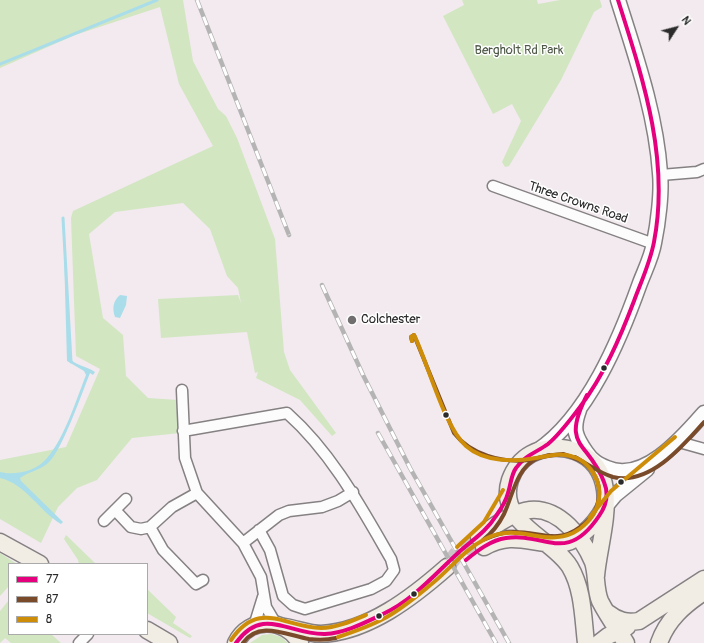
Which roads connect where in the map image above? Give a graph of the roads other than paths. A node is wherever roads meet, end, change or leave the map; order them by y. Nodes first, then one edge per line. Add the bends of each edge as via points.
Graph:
1 (618, 0) edge
2 (704, 169) edge
3 (661, 176) junction
4 (493, 186) dead end
5 (654, 244) junction
6 (182, 390) dead end
7 (581, 406) junction
8 (704, 413) edge
9 (183, 431) junction
10 (679, 442) junction
11 (704, 449) edge
12 (535, 452) junction
13 (659, 457) junction
14 (591, 460) junction
15 (352, 492) junction
16 (197, 493) junction
17 (126, 499) dead end
18 (512, 504) junction
19 (605, 506) junction
20 (115, 510) junction
21 (104, 521) dead end
22 (150, 527) junction
23 (259, 530) junction
24 (578, 537) junction
25 (482, 540) junction
26 (0, 542) edge
27 (243, 543) junction
28 (547, 543) junction
29 (38, 563) edge
30 (596, 576) junction
31 (704, 579) edge
32 (203, 580) dead end
33 (704, 592) edge
34 (263, 597) junction
35 (680, 610) junction
36 (608, 613) junction
37 (639, 621) junction
38 (254, 626) junction
39 (281, 626) junction
40 (148, 631) edge
41 (87, 635) edge
42 (622, 637) edge
43 (79, 643) edge
44 (169, 643) edge
45 (236, 643) edge
46 (300, 643) edge
47 (340, 643) edge
48 (586, 643) edge
49 (599, 643) edge
50 (659, 643) edge
51 (665, 643) edge

1 - 3 main road via 651,111
2 - 3 street
3 - 5 main road
4 - 5 street, Three Crowns Road
5 - 7 main road via 625,326
6 - 9 street
7 - 12 main road via 554,438
7 - 14 main road via 576,422 576,435
8 - 10 main road
9 - 15 street via 287,412 304,428
9 - 16 street via 185,458
10 - 11 street
10 - 13 main road
12 - 14 main road via 555,448 568,449 579,452
12 - 18 main road via 517,465 510,480
13 - 14 main road via 635,470 621,472
13 - 19 main road
14 - 19 main road via 604,481 607,498
15 - 23 street via 322,507 279,515
15 - 23 street via 394,564 391,576 371,589 305,609 293,605 284,596 270,550
16 - 22 street via 172,507
16 - 27 street
17 - 20 street
18 - 24 main road via 548,513 567,524
18 - 25 main road
18 - 25 main road via 497,514
18 - 28 main road via 530,532
19 - 24 main road via 594,523
19 - 30 main road
20 - 21 street
20 - 22 street via 131,527
22 - 32 street via 163,550 196,584
23 - 27 street
24 - 28 main road via 559,544
24 - 30 main road via 590,555
25 - 28 main road via 507,538
26 - 29 main road
27 - 34 street via 261,577
28 - 48 main road via 565,560 576,581
30 - 36 main road via 598,594
31 - 37 main road
33 - 35 main road
34 - 38 street
34 - 39 street via 270,615
35 - 50 main road via 667,626
35 - 51 street
36 - 37 main road via 618,620
36 - 42 main road
37 - 42 main road
38 - 39 main road via 266,623
38 - 45 main road via 242,634
39 - 46 main road via 293,633
39 - 47 main road via 320,634 338,632 373,620 395,608 449,571 399,617 380,628
40 - 44 main road
41 - 43 street
42 - 49 main road

